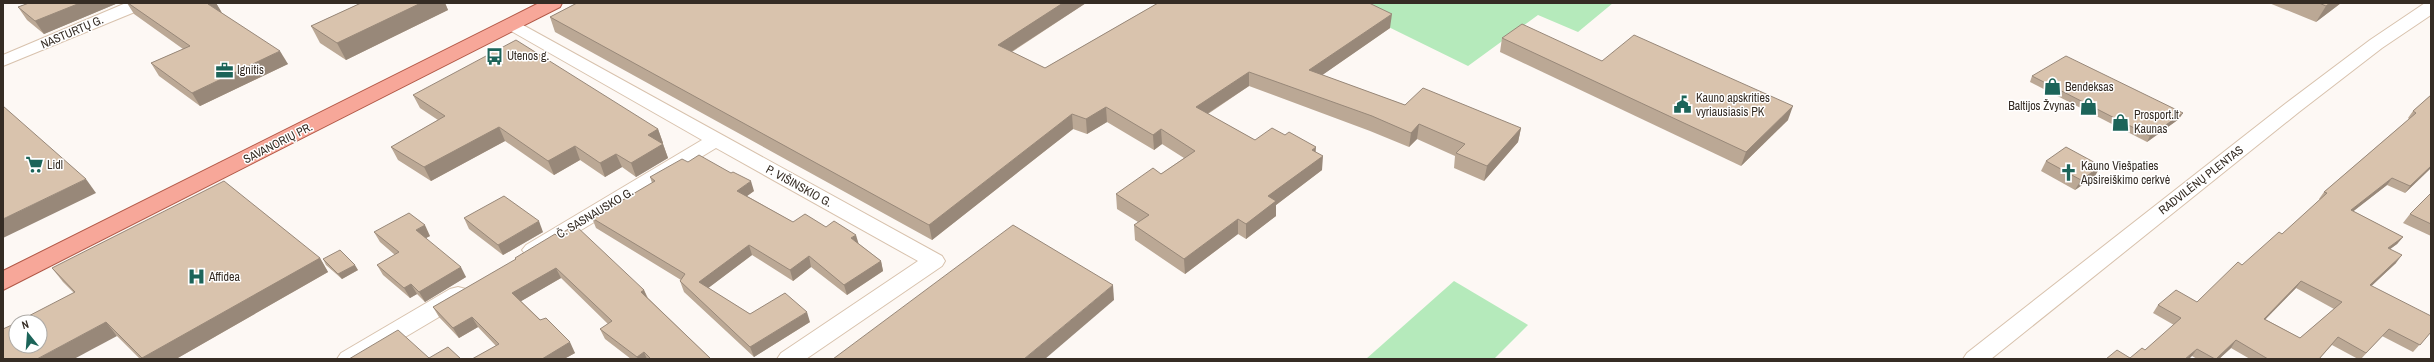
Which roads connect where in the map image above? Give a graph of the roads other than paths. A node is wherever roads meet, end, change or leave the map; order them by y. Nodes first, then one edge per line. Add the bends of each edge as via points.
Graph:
1 (141, 3) edge
2 (553, 3) edge
3 (2431, 7) edge
4 (512, 24) junction
5 (3, 61) edge
6 (716, 140) junction
7 (514, 261) edge
8 (3, 281) edge
9 (473, 286) edge
10 (349, 359) edge
11 (788, 359) edge
12 (1975, 359) edge

1 - 5 street, NASTURTŲ G.
2 - 4 main road, SAVANORIŲ PR.
3 - 12 street, RADVILĖNŲ PLENTAS via 2376,44 2292,108
4 - 6 street, P. VIŠINSKIO G.
4 - 8 main road, SAVANORIŲ PR.
6 - 7 street, Č. SASNAUSKO G.
6 - 11 street, P. VIŠINSKIO G. via 934,261
9 - 10 street

